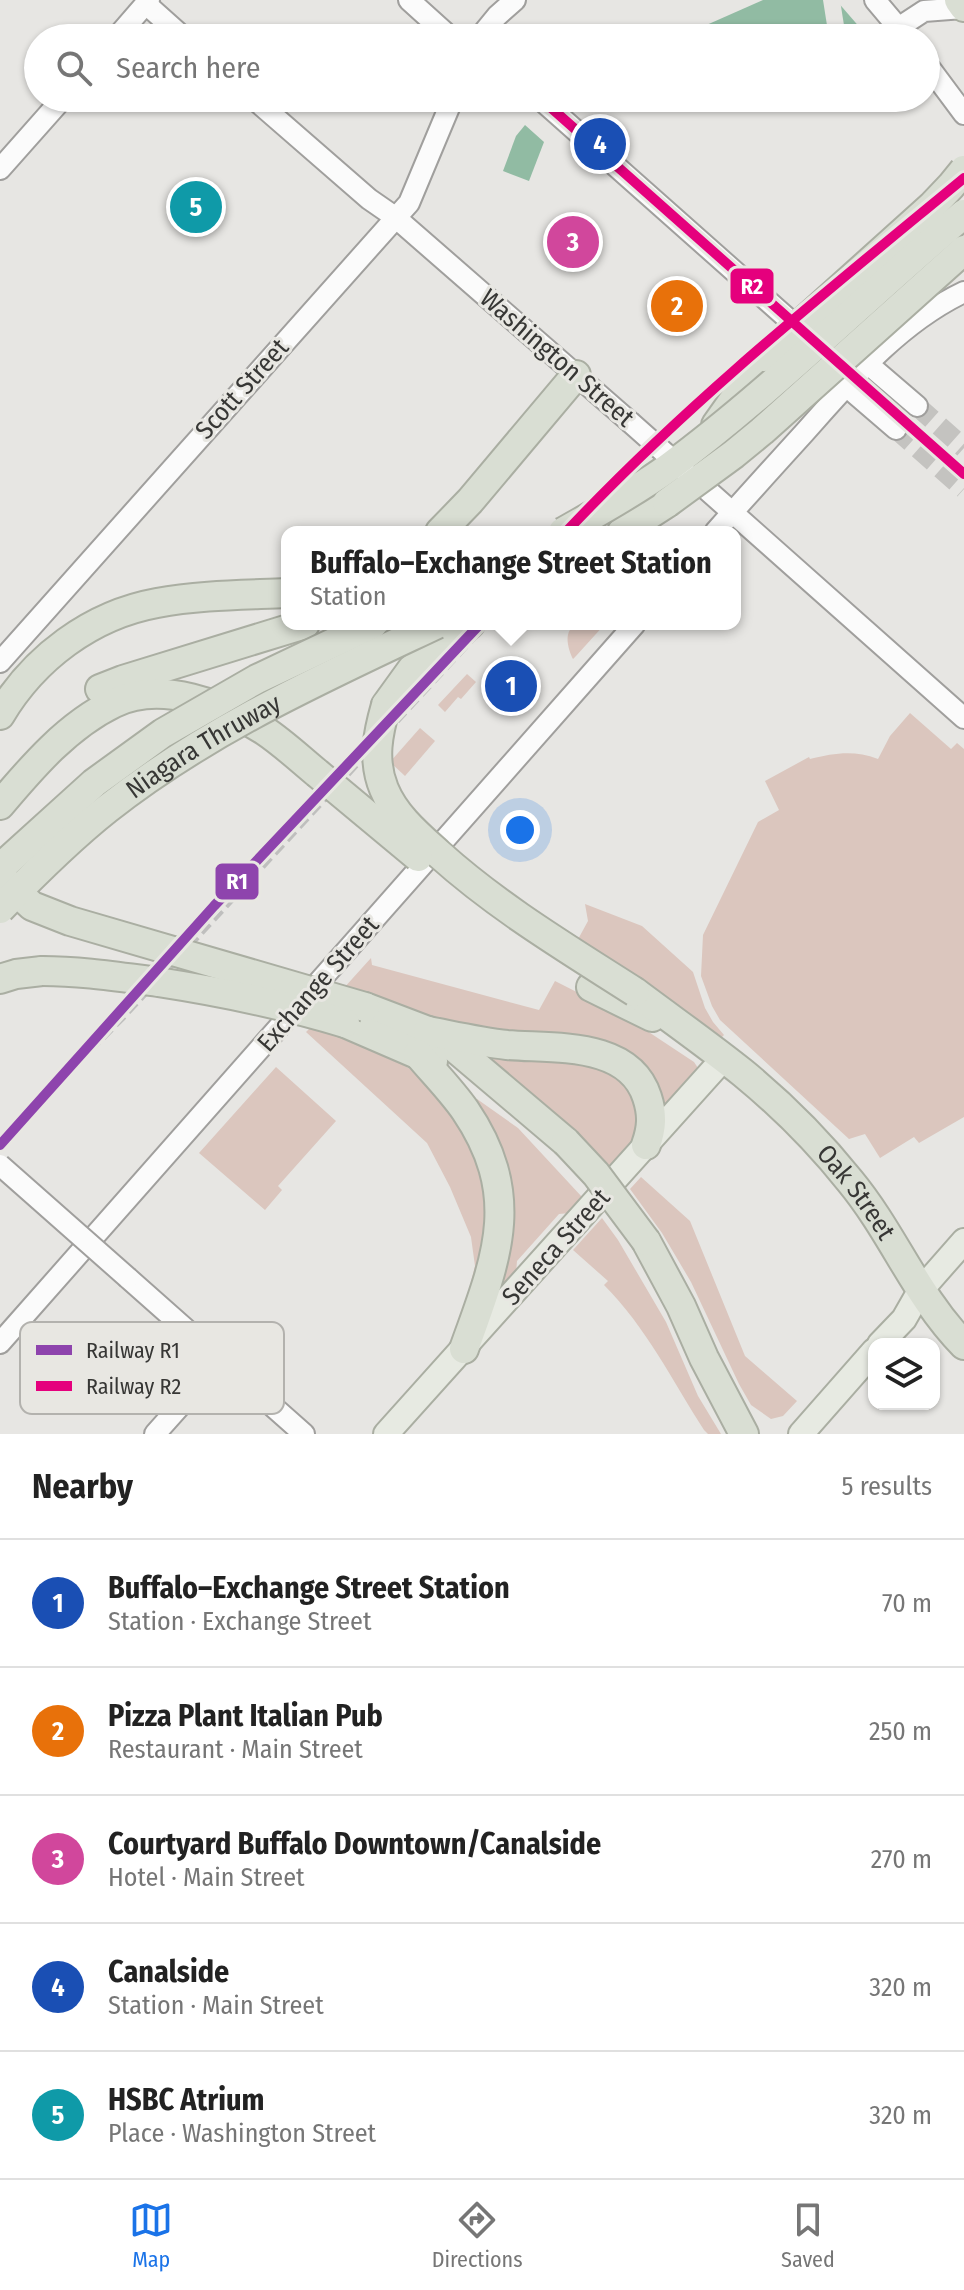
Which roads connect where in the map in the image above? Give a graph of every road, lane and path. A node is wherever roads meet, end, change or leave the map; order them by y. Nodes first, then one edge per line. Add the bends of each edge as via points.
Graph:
1 (409, 0) edge
2 (515, 0) edge
3 (875, 0) edge
4 (959, 0) edge
5 (148, 2) edge
6 (964, 7) edge
7 (128, 24) edge
8 (170, 24) edge
9 (436, 24) edge
10 (490, 24) edge
11 (895, 24) edge
12 (911, 24) edge
13 (940, 82) edge
14 (51, 112) edge
15 (269, 112) edge
16 (447, 112) edge
17 (555, 112) edge
18 (567, 112) edge
19 (964, 114) edge
20 (0, 169) edge
21 (964, 170) edge
22 (964, 214) edge
23 (395, 217) junction
24 (964, 224) edge
25 (964, 250) edge
26 (964, 267) edge
27 (964, 292) edge
28 (576, 375) junction
29 (857, 375) junction
30 (917, 406) tunnel mouth
31 (896, 429) tunnel mouth
32 (705, 439) junction
33 (732, 513) junction
34 (446, 526) edge
35 (573, 526) edge
36 (631, 526) edge
37 (720, 526) edge
38 (281, 593) edge
39 (286, 630) edge
40 (360, 630) edge
41 (424, 630) edge
42 (462, 630) edge
43 (630, 630) edge
44 (0, 662) edge
45 (0, 715) edge
46 (964, 718) edge
47 (0, 803) edge
48 (0, 868) edge
49 (0, 874) edge
50 (0, 909) edge
51 (0, 979) edge
52 (355, 1015) junction
53 (696, 1039) junction
54 (423, 1042) junction
55 (724, 1058) junction
56 (646, 1145) junction
57 (0, 1165) edge
58 (964, 1241) edge
59 (920, 1291) junction
60 (178, 1322) edge
61 (886, 1338) edge
62 (0, 1343) edge
63 (964, 1345) edge
64 (464, 1349) junction
65 (868, 1358) edge
66 (173, 1414) edge
67 (282, 1414) edge
68 (155, 1434) edge
69 (304, 1434) edge
70 (386, 1434) edge
71 (744, 1434) edge
72 (801, 1434) edge

1 - 9 street
2 - 10 street
3 - 11 street
4 - 6 highway
5 - 7 street
5 - 8 street
6 - 12 street via 924,11
13 - 19 street
14 - 20 street
15 - 23 street, Washington Street
16 - 23 street, Scott Street via 409,203
17 - 29 street
18 - 29 street
21 - 32 highway, bridge via 932,206 764,357
22 - 32 highway, bridge
23 - 28 street, Washington Street
23 - 44 street, Scott Street
24 - 26 street via 872,306 892,324 951,272
25 - 36 highway, bridge via 734,454
27 - 29 street via 927,312
28 - 33 street, Washington Street, bridge
28 - 34 highway
29 - 30 street
29 - 31 street
29 - 33 street
32 - 35 highway, bridge via 666,470
33 - 37 street
33 - 46 street, Washington Street
38 - 45 highway via 156,603 115,616 50,654
39 - 47 highway via 99,690 49,731
40 - 48 highway, Niagara Thruway, bridge via 247,684 163,733 94,783
41 - 50 highway, Niagara Thruway, bridge via 278,700 160,771 95,820
42 - 53 highway, bridge via 412,669 386,705 377,735 377,762 395,809 454,867 518,916
43 - 62 street, Exchange Street
47 - 53 highway, bridge via 65,736 115,702 155,693 188,698 278,740 476,906 591,987
49 - 52 highway, bridge via 45,912
51 - 52 highway, bridge via 83,971
52 - 54 highway
53 - 55 highway, Oak Street
54 - 56 highway via 584,1051 616,1060 644,1088 652,1118
54 - 64 highway via 478,1132 497,1186 495,1260
54 - 71 highway, bridge via 468,1057 596,1174 646,1241
55 - 56 main road, Seneca Street
55 - 59 highway, Oak Street via 782,1107 836,1164
56 - 64 main road, Seneca Street
57 - 60 street, bridge
58 - 59 main road
59 - 61 main road
59 - 63 highway, Oak Street
64 - 70 main road, Seneca Street
65 - 72 main road
66 - 68 street
67 - 69 street

